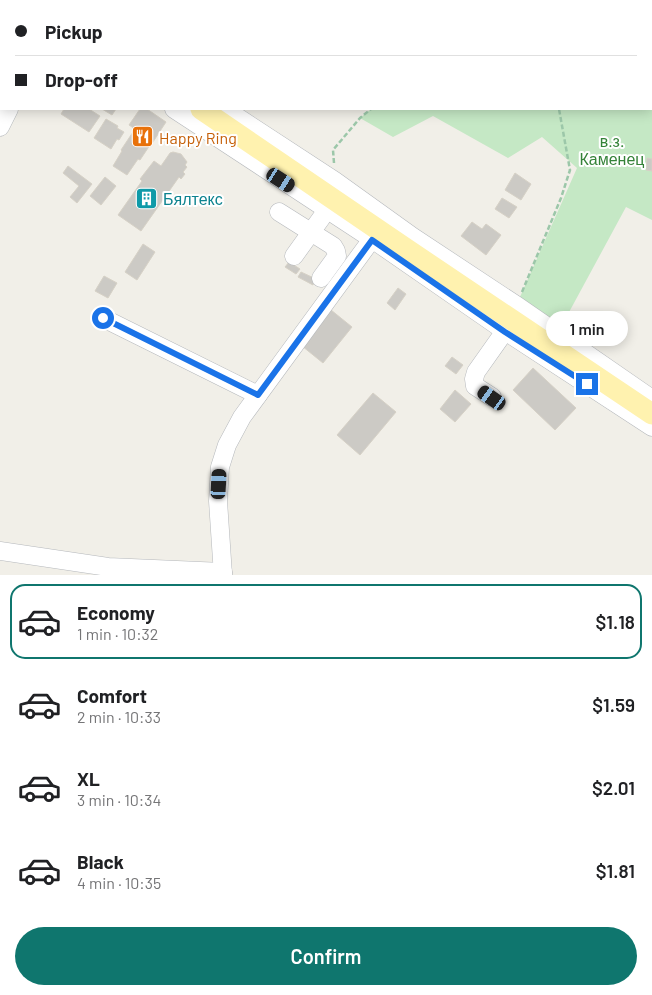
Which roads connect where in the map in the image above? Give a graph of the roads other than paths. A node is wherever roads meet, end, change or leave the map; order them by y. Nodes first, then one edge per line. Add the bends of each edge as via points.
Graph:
1 (8, 110) edge
2 (176, 110) edge
3 (202, 110) edge
4 (227, 110) edge
5 (0, 127) edge
6 (327, 210) junction
7 (279, 212) dead end
8 (311, 232) junction
9 (372, 240) junction
10 (294, 256) dead end
11 (321, 278) dead end
12 (103, 318) dead end
13 (505, 332) junction
14 (258, 395) junction
15 (492, 398) dead end
16 (652, 399) edge
17 (652, 414) edge
18 (652, 427) edge
19 (0, 551) edge
20 (223, 574) edge

1 - 5 street
2 - 6 street
3 - 17 main road
4 - 16 street
6 - 8 street
6 - 9 street
7 - 8 street
8 - 10 street
8 - 11 street via 336,251 337,256
9 - 13 street
9 - 14 street
12 - 14 street
13 - 15 street via 474,378 475,386
13 - 18 street
14 - 20 street via 242,416 220,467 218,501
19 - 20 street via 108,567

